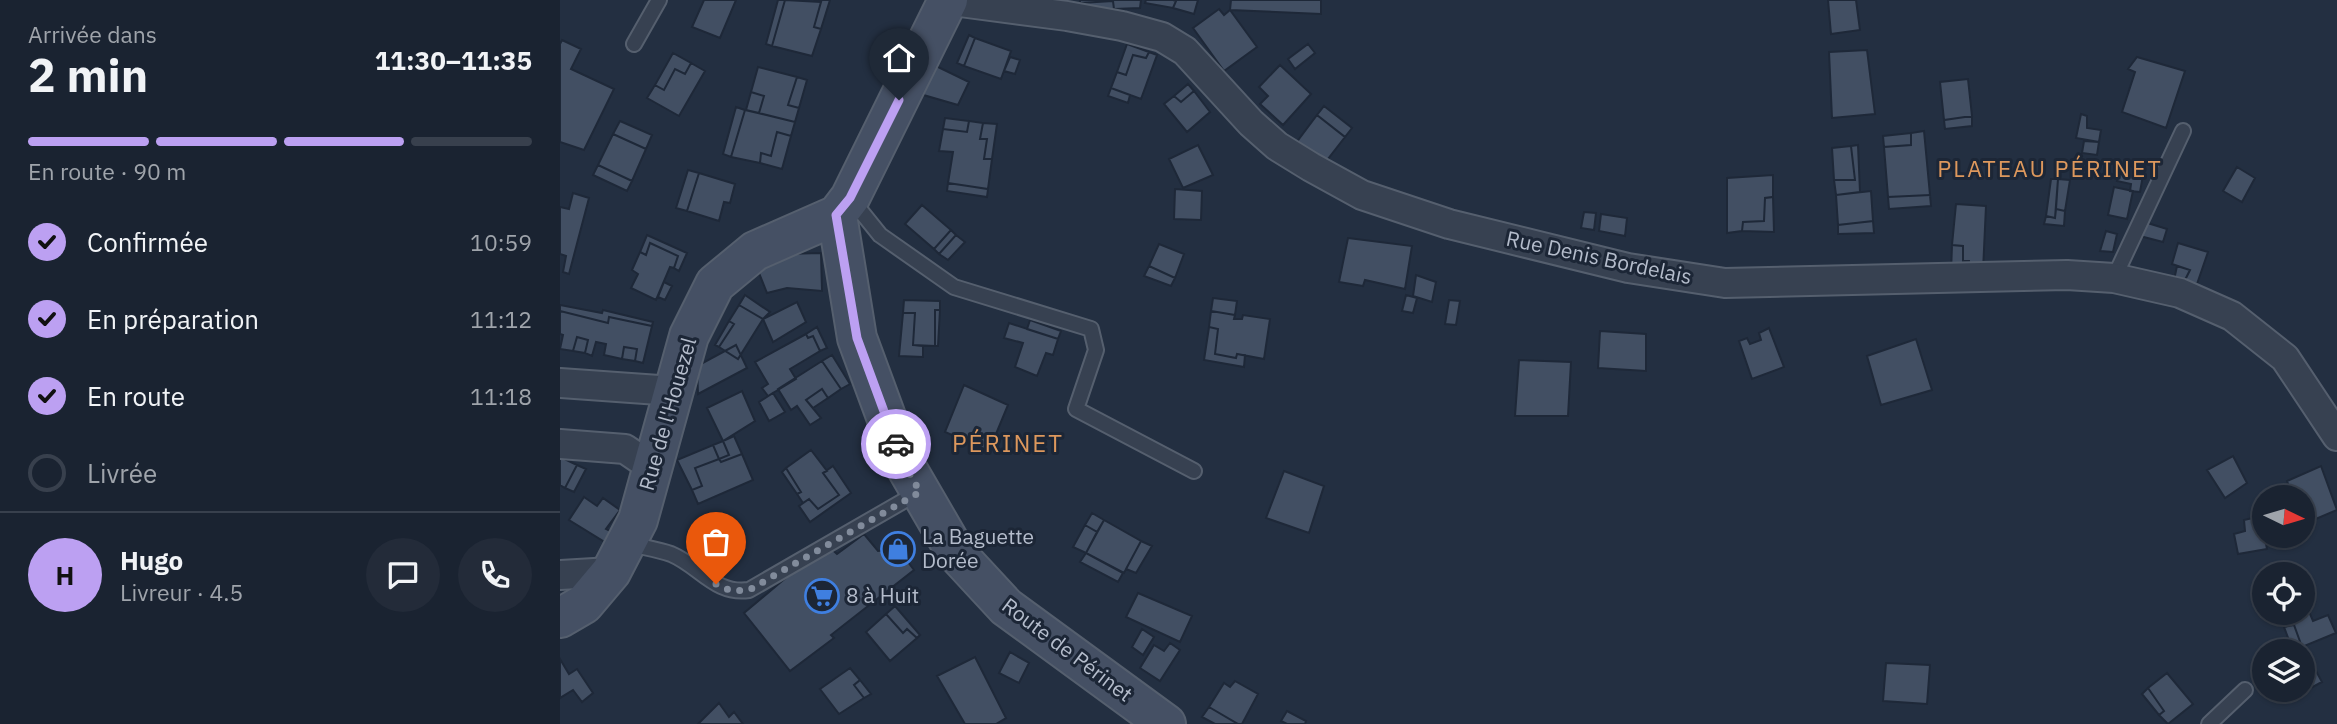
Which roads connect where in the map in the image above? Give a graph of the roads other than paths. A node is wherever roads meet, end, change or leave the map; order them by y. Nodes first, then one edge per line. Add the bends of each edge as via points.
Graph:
1 (659, 0) edge
2 (947, 0) edge
3 (634, 44) dead end
4 (2183, 131) dead end
5 (843, 207) junction
6 (2114, 278) junction
7 (560, 383) edge
8 (673, 391) junction
9 (2337, 436) edge
10 (560, 444) edge
11 (653, 468) junction
12 (1194, 471) dead end
13 (920, 492) junction
14 (619, 557) junction
15 (560, 575) edge
16 (560, 618) edge
17 (2245, 690) dead end
18 (1166, 724) edge
19 (2209, 724) edge

1 - 3 lane
2 - 5 main road
2 - 6 street, Rue Denis Bordelais via 1067,16 1162,37 1185,51 1277,146 1362,195 1449,224 1628,268 1725,283 2067,275
4 - 6 lane
5 - 8 main road, Rue de l'Houezel via 755,251 715,284 689,336
5 - 12 lane via 954,287 1091,329 1096,350 1076,409
5 - 13 main road, Route de Périnet via 857,338 902,460
6 - 9 street, Rue Denis Bordelais via 2180,293 2232,316 2285,358
7 - 8 street
8 - 11 main road, Rue de l'Houezel
10 - 11 street via 625,449
11 - 14 main road, Rue de l'Houezel via 638,520
13 - 14 lane via 749,590 723,588 670,554
13 - 18 main road, Route de Périnet via 956,554 1006,607
14 - 15 street
14 - 16 main road, Rue de l'Houezel via 584,604
17 - 19 lane

